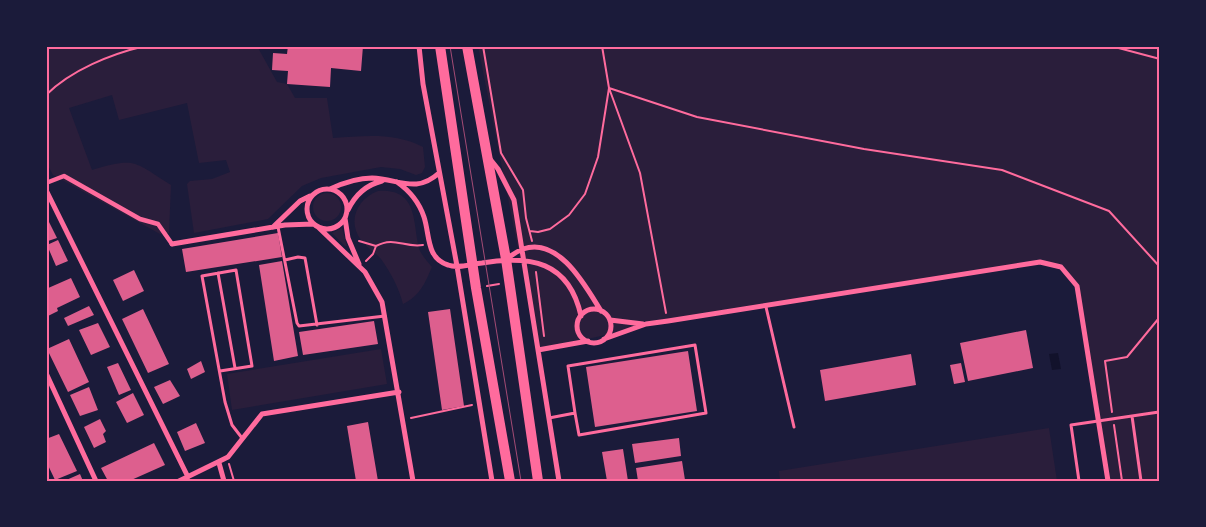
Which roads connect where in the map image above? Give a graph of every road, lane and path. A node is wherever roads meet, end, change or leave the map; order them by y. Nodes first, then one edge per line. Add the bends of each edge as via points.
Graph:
1 (145, 46) edge
2 (419, 46) edge
3 (440, 46) edge
4 (467, 46) edge
5 (602, 46) edge
6 (1110, 46) edge
7 (1160, 59) edge
8 (608, 88) junction
9 (46, 95) edge
10 (485, 154) junction
11 (439, 173) junction
12 (385, 180) junction
13 (397, 182) junction
14 (46, 183) edge
15 (330, 189) junction
16 (46, 190) edge
17 (311, 195) junction
18 (346, 215) junction
19 (315, 226) junction
20 (276, 227) junction
21 (530, 231) dead end
22 (348, 238) junction
23 (172, 244) joint
24 (429, 244) junction
25 (376, 246) junction
26 (522, 249) junction
27 (506, 259) junction
28 (285, 260) junction
29 (524, 261) junction
30 (472, 264) junction
31 (361, 266) junction
32 (457, 266) junction
33 (1160, 267) edge
34 (218, 273) junction
35 (509, 282) junction
36 (1160, 283) edge
37 (476, 288) junction
38 (766, 307) junction
39 (601, 311) junction
40 (385, 316) junction
41 (581, 316) junction
42 (610, 320) junction
43 (668, 320) junction
44 (646, 324) junction
45 (317, 325) junction
46 (604, 339) junction
47 (588, 341) junction
48 (538, 350) junction
49 (1104, 361) dead end
50 (235, 368) junction
51 (220, 370) junction
52 (46, 373) edge
53 (399, 392) junction
54 (479, 404) junction
55 (575, 413) junction
56 (1132, 416) junction
57 (1160, 417) edge
58 (549, 418) junction
59 (403, 420) junction
60 (1098, 421) junction
61 (794, 427) dead end
62 (242, 438) junction
63 (228, 457) junction
64 (219, 463) junction
65 (188, 477) junction
66 (96, 481) edge
67 (180, 481) edge
68 (224, 481) edge
69 (234, 481) edge
70 (413, 481) edge
71 (492, 481) edge
72 (510, 481) edge
73 (538, 481) edge
74 (559, 481) edge
75 (1079, 481) edge
76 (1108, 481) edge
77 (1141, 481) edge

1 - 9 path via 106,58 62,82
2 - 11 street
3 - 30 main road
4 - 10 main road
5 - 8 path
6 - 7 path
8 - 21 path via 598,157 585,194 569,215 550,229
8 - 33 path via 697,117 864,149 1002,170 1109,211
8 - 43 path via 640,173
10 - 26 street via 498,169 512,195
10 - 27 main road
11 - 13 street via 423,184
11 - 32 street
12 - 13 street
12 - 15 street via 352,181
12 - 18 street via 361,192
13 - 24 street via 407,189 419,206
14 - 23 street via 64,176 140,219 158,224
15 - 17 street
15 - 18 street via 344,197
16 - 65 street
17 - 19 street via 306,210
17 - 20 street via 300,200
18 - 19 street via 333,228
18 - 22 street
19 - 20 street
19 - 31 street
20 - 23 street
20 - 28 lane
22 - 25 path
22 - 31 street
24 - 25 path via 413,246 390,240
24 - 32 street via 436,259
25 - 31 path
26 - 27 street
26 - 29 street
26 - 39 street via 540,249 565,261
27 - 29 street
27 - 30 street
27 - 35 main road
28 - 45 lane via 297,323
28 - 45 lane via 298,256 305,258
29 - 41 street via 540,262 557,272 578,300
29 - 48 street
30 - 32 street
30 - 37 main road
31 - 40 street via 378,293
32 - 54 street
34 - 50 lane
34 - 50 lane via 236,270 252,366
34 - 51 lane via 202,276
35 - 37 path
35 - 73 main road
36 - 49 path via 1158,318 1127,357
37 - 72 main road
38 - 43 street
38 - 60 street via 1040,262 1061,267 1077,286
38 - 61 lane
39 - 41 street via 592,309
39 - 42 street
40 - 45 lane
40 - 53 street
41 - 47 street via 578,328
42 - 44 street
42 - 46 street via 611,328
43 - 44 street
44 - 46 street
46 - 47 street
47 - 48 street
48 - 58 street
50 - 51 lane
51 - 62 lane via 229,414
52 - 66 street
53 - 59 street
53 - 62 street via 266,412 258,416
54 - 59 path
54 - 71 street
55 - 55 lane via 568,366 695,345 706,413 579,435
55 - 58 lane
56 - 57 lane via 1159,412
56 - 60 lane
56 - 77 lane
58 - 74 street
59 - 70 street
60 - 75 lane via 1071,425
60 - 76 street
62 - 63 street
63 - 64 street
63 - 69 path
64 - 65 street
64 - 68 street
65 - 67 street

